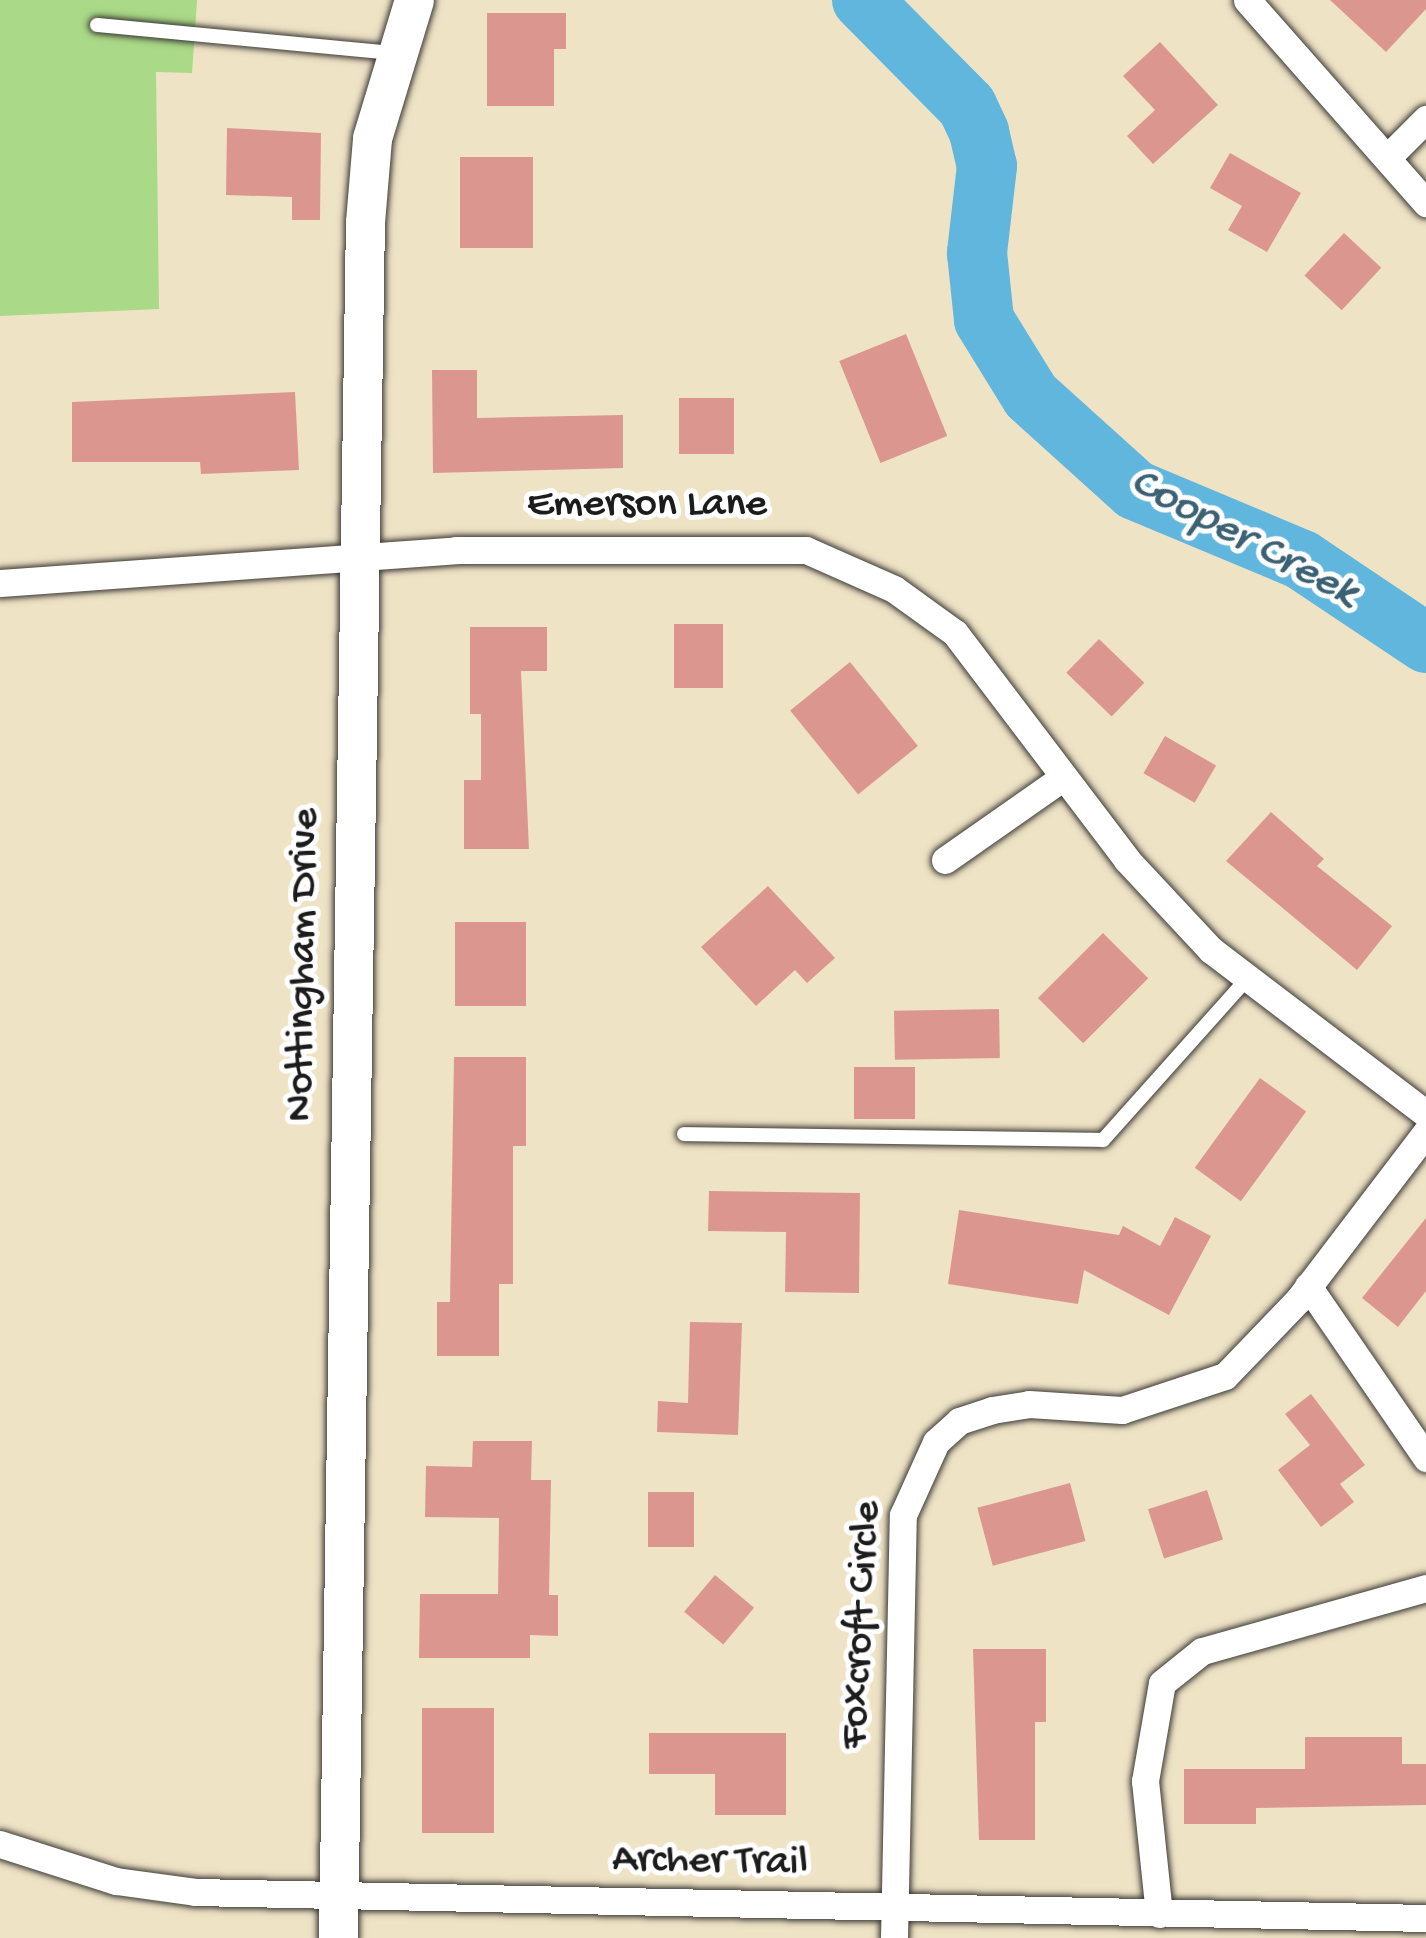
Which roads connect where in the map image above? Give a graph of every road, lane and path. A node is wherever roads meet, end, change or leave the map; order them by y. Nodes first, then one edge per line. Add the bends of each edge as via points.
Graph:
1 (414, 0) edge
2 (1247, 0) edge
3 (98, 25) dead end
4 (395, 54) junction
5 (1426, 119) edge
6 (1388, 157) junction
7 (1426, 203) edge
8 (360, 555) junction
9 (0, 583) edge
10 (1062, 778) junction
11 (945, 860) dead end
12 (1248, 978) junction
13 (1426, 1114) edge
14 (1426, 1132) edge
15 (684, 1134) dead end
16 (1308, 1286) junction
17 (1426, 1458) edge
18 (1426, 1588) edge
19 (0, 1844) edge
20 (338, 1897) junction
21 (894, 1908) junction
22 (1159, 1914) junction
23 (1426, 1918) edge
24 (338, 1938) edge
25 (894, 1938) edge

1 - 4 street, Nottingham Drive
2 - 6 street
3 - 4 lane
4 - 8 street, Nottingham Drive via 372,138 365,222
5 - 6 street
6 - 7 street
8 - 9 street, Emerson Lane
8 - 10 street, Emerson Lane via 773,544 806,550 894,589 955,633
8 - 20 street, Nottingham Drive
10 - 11 street
10 - 12 street, Emerson Lane via 1127,860
12 - 13 street, Emerson Lane
12 - 15 lane via 1103,1140
14 - 16 street, Foxcroft Circle
16 - 17 street
16 - 21 street, Foxcroft Circle via 1258,1349 1188,1393 1122,1410 992,1410 959,1421 936,1442 903,1514
18 - 22 street via 1202,1651 1162,1682 1145,1781
19 - 20 street, Archer Trail via 116,1881
20 - 21 street, Archer Trail
20 - 24 street, Nottingham Drive
21 - 22 street, Archer Trail
21 - 25 street, Foxcroft Circle
22 - 23 street, Archer Trail

